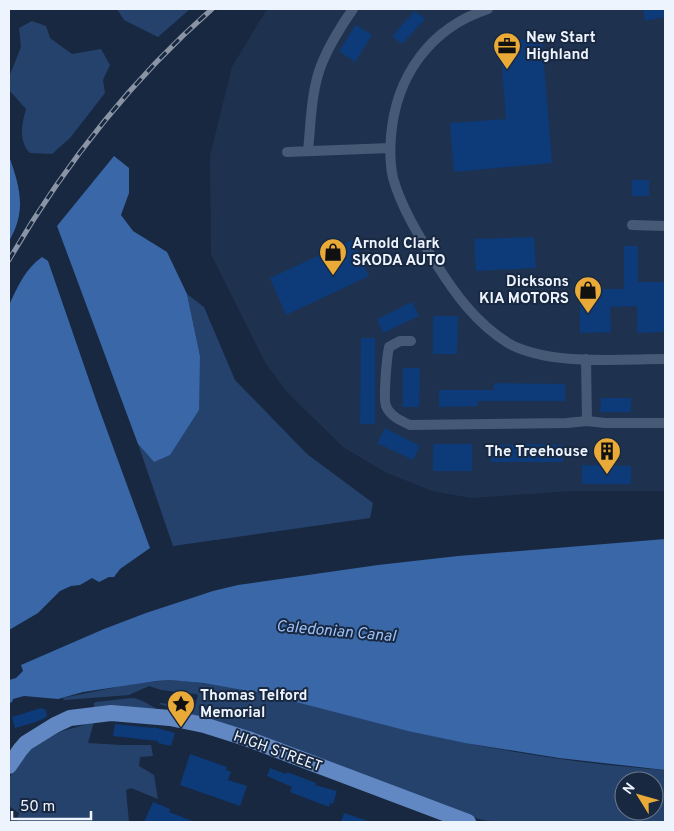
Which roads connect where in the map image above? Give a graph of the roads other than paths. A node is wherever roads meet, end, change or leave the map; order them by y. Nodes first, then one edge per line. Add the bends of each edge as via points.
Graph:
1 (353, 9) edge
2 (488, 9) edge
3 (390, 148) junction
4 (308, 150) junction
5 (287, 152) dead end
6 (632, 225) dead end
7 (665, 226) edge
8 (411, 341) dead end
9 (586, 359) junction
10 (665, 359) edge
11 (587, 421) junction
12 (665, 423) edge
13 (9, 766) edge
14 (468, 822) edge

1 - 4 street via 322,64 312,102
2 - 3 street via 449,28 426,50 406,77 392,120
3 - 4 street
3 - 9 street via 393,177 422,242 453,292 470,312 509,343 534,353
4 - 5 street
6 - 7 street
8 - 11 street via 400,341 389,347 386,360 386,406 395,417 410,425
9 - 10 street
9 - 11 street
11 - 12 street
13 - 14 main road, HIGH STREET via 26,743 70,718 111,713 170,718 248,739

